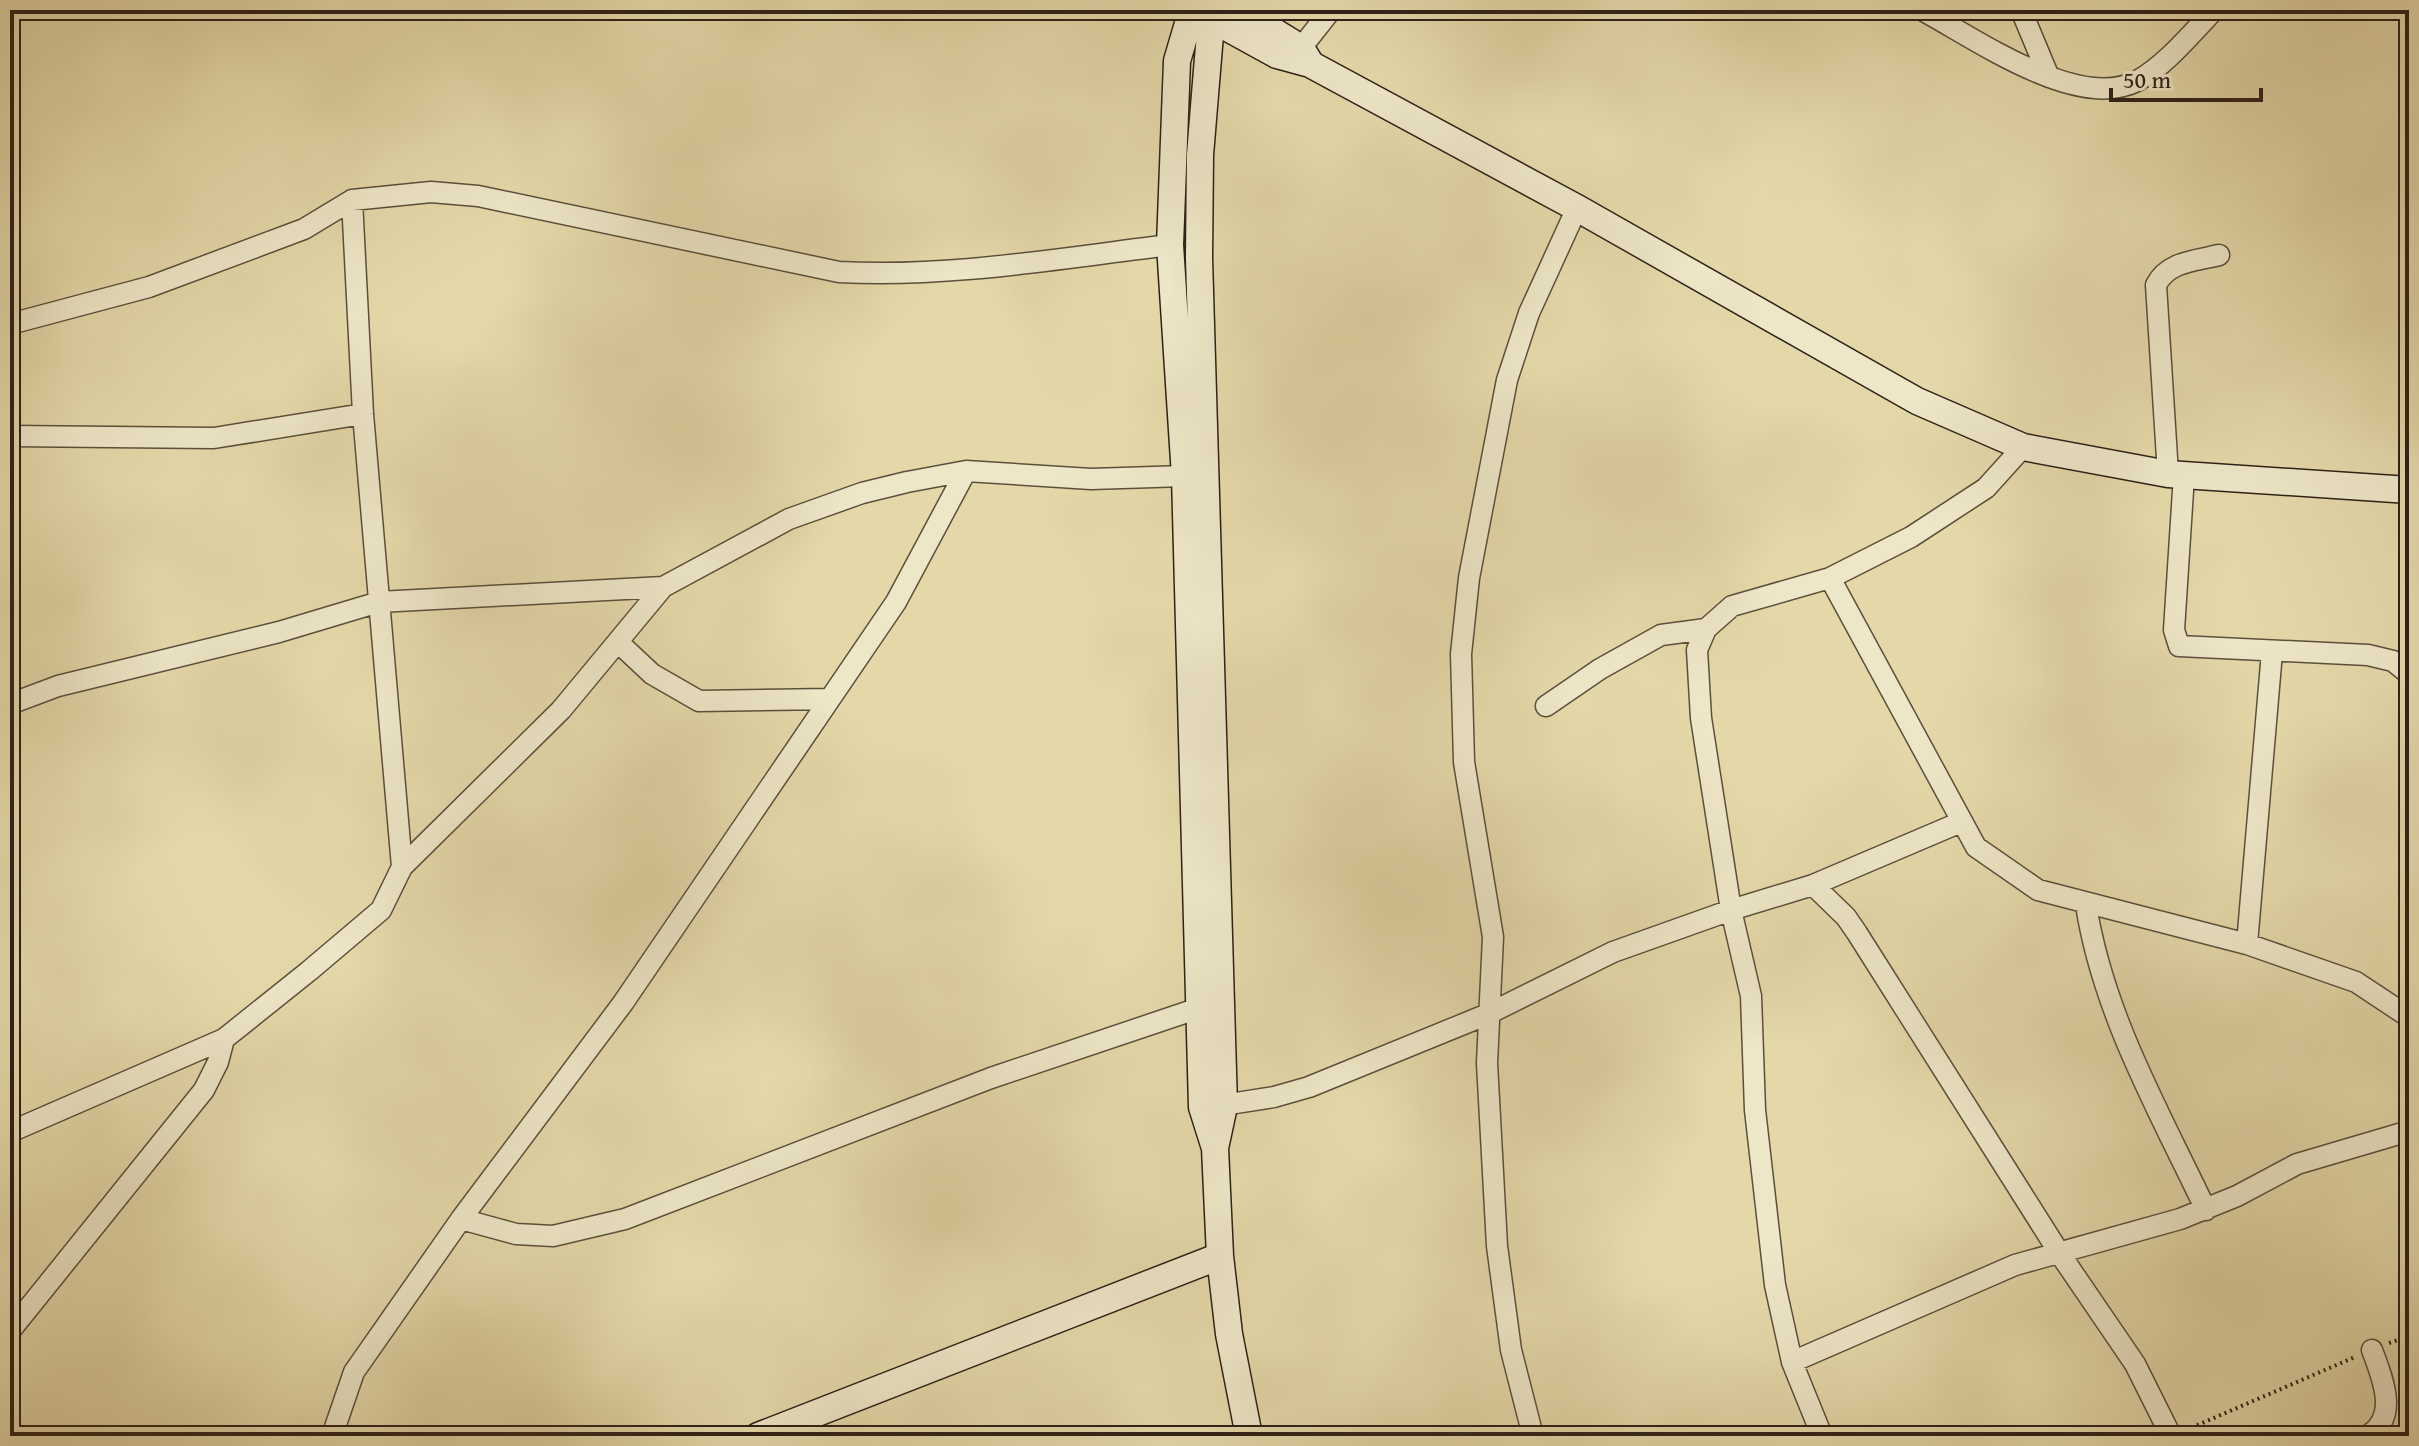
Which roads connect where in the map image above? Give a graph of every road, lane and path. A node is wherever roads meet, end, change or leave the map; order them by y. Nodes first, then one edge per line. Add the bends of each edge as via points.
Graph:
1 (1239, 10) edge
2 (1331, 10) edge
3 (1922, 10) edge
4 (2021, 10) edge
5 (2214, 10) edge
6 (1203, 12) edge
7 (1306, 56) junction
8 (2049, 77) junction
9 (352, 200) junction
10 (1577, 208) junction
11 (1170, 245) junction
12 (2219, 255) dead end
13 (10, 324) edge
14 (363, 414) junction
15 (10, 436) edge
16 (2023, 447) junction
17 (966, 471) junction
18 (2176, 475) junction
19 (1185, 476) junction
20 (2409, 490) edge
21 (1830, 578) junction
22 (663, 587) junction
23 (379, 602) junction
24 (1706, 629) junction
25 (620, 644) junction
26 (2272, 652) junction
27 (2409, 674) edge
28 (830, 699) junction
29 (10, 704) edge
30 (1546, 706) dead end
31 (1961, 822) junction
32 (402, 867) junction
33 (1813, 885) junction
34 (2086, 905) junction
35 (1731, 910) junction
36 (2247, 944) junction
37 (1199, 1008) junction
38 (1488, 1014) junction
39 (2409, 1017) edge
40 (224, 1039) junction
41 (1213, 1106) junction
42 (2409, 1131) edge
43 (10, 1132) edge
44 (2206, 1210) junction
45 (461, 1219) junction
46 (2060, 1254) junction
47 (1220, 1256) junction
48 (10, 1331) edge
49 (2409, 1336) edge
50 (2372, 1350) junction
51 (1792, 1362) junction
52 (332, 1436) edge
53 (758, 1436) edge
54 (1249, 1436) edge
55 (1533, 1436) edge
56 (1822, 1436) edge
57 (2171, 1436) edge
58 (2367, 1436) edge

1 - 7 main road
2 - 7 street
3 - 8 street
4 - 8 street
5 - 8 street via 2138,81 2118,88 2089,88
6 - 7 main road via 1277,55
6 - 11 main road via 1177,61
6 - 41 main road via 1199,258
7 - 10 main road
9 - 11 street via 431,192 478,196 851,273 1005,264
9 - 13 street via 304,229 149,287
9 - 14 street
10 - 16 main road via 1917,401
10 - 38 street via 1529,313 1507,380 1469,578 1461,714 1493,937
11 - 19 main road
12 - 18 street via 2177,265 2162,273 2156,285
14 - 15 street via 214,438
14 - 23 street
16 - 18 main road
16 - 21 street via 1986,488 1911,537
17 - 19 street via 1091,479
17 - 22 street via 862,493 789,519
17 - 28 street via 896,602
18 - 20 main road
18 - 26 street via 2174,630 2179,646
19 - 37 main road
21 - 24 street via 1732,606
21 - 31 street
22 - 23 street
22 - 25 street
23 - 29 street via 58,686
23 - 32 street
24 - 30 street via 1661,635
24 - 35 street via 1695,669
25 - 28 street via 652,674 699,701
25 - 32 street
26 - 27 street via 2368,655 2393,661
26 - 36 street
28 - 45 street via 623,1003
31 - 33 street
31 - 34 street via 1976,847 2038,890
32 - 40 street via 381,910
33 - 35 street
33 - 46 street via 1857,933
34 - 36 street
34 - 44 street via 2098,965 2118,1023
35 - 38 street via 1613,952
35 - 51 street via 1751,996 1755,1110 1775,1285
36 - 39 street via 2356,982
37 - 41 main road
37 - 45 street via 991,1078 625,1219 553,1236 516,1234
38 - 41 street via 1309,1087
38 - 55 street via 1497,1246 1511,1350
40 - 43 street
40 - 48 street via 204,1090
41 - 47 main road
42 - 44 street via 2297,1164
44 - 46 street
45 - 52 street via 354,1372
46 - 51 street via 2015,1265
46 - 57 street via 2135,1364
47 - 53 main road
47 - 54 main road
49 - 50 path
50 - 57 path
50 - 58 street via 2387,1398 2385,1417
51 - 56 street

